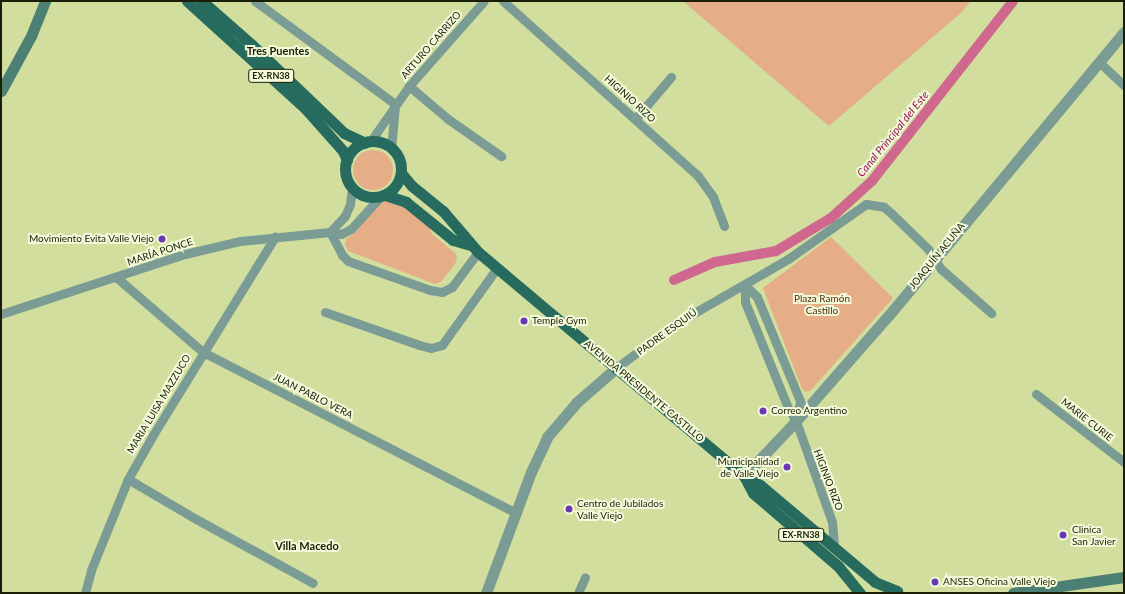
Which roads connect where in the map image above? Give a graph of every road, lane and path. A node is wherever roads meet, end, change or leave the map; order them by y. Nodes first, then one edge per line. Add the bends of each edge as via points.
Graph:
1 (45, 1) edge
2 (187, 1) edge
3 (202, 1) edge
4 (255, 1) edge
5 (484, 1) edge
6 (503, 1) edge
7 (1124, 32) edge
8 (1099, 62) junction
9 (670, 77) dead end
10 (1124, 85) edge
11 (409, 86) junction
12 (1, 90) edge
13 (395, 104) junction
14 (636, 118) junction
15 (368, 142) junction
16 (391, 149) junction
17 (501, 156) dead end
18 (347, 160) junction
19 (401, 173) junction
20 (352, 187) junction
21 (382, 196) junction
22 (724, 226) dead end
23 (330, 232) junction
24 (275, 237) junction
25 (474, 248) junction
26 (934, 258) junction
27 (497, 268) junction
28 (116, 277) junction
29 (745, 285) junction
30 (325, 312) dead end
31 (2, 313) edge
32 (991, 313) dead end
33 (203, 352) junction
34 (616, 368) junction
35 (1036, 394) dead end
36 (796, 421) junction
37 (1124, 462) edge
38 (744, 476) junction
39 (128, 479) junction
40 (516, 513) junction
41 (834, 547) junction
42 (585, 577) dead end
43 (1124, 577) edge
44 (313, 583) dead end
45 (896, 592) edge
46 (85, 593) edge
47 (486, 593) edge
48 (578, 593) edge
49 (860, 593) edge
50 (1013, 593) edge

1 - 12 main road via 31,36
2 - 18 main road, EX-RN38 via 305,108 343,151
3 - 15 main road, EX-RN38 via 344,133
4 - 13 street
5 - 11 street, ARTURO CARRIZO
6 - 14 street, HIGINIO RIZO
7 - 8 street, JOAQUÍN ACUÑA
8 - 10 street
8 - 26 street, JOAQUÍN ACUÑA
9 - 14 street
11 - 13 street, ARTURO CARRIZO
11 - 17 street via 448,119
13 - 15 street, ARTURO CARRIZO
13 - 16 street
14 - 22 street, HIGINIO RIZO via 698,176 713,197
15 - 16 main road, EX-RN38 via 383,144
15 - 18 main road via 357,147
16 - 19 main road, EX-RN38 via 398,157
18 - 20 main road via 346,178
19 - 21 main road via 394,188
19 - 25 main road, AVENIDA PRESIDENTE CASTILLO / EX-RN38 via 412,186 443,211
20 - 21 main road, EX-RN38 via 363,196
20 - 23 street via 350,204 345,216
21 - 23 street, MARÍA PONCE via 351,229 341,234
21 - 25 main road, AVENIDA PRESIDENTE CASTILLO / EX-RN38 via 406,202 453,240
23 - 24 street, MARÍA PONCE
23 - 25 street via 348,261 442,292 452,287
24 - 28 street, MARÍA PONCE via 240,241 198,251
24 - 33 street, MARIA LUISA MAZZUCO
25 - 27 main road, AVENIDA PRESIDENTE CASTILLO / EX-RN38
26 - 29 street, PADRE ESQUIÚ via 928,249 884,207 866,204 788,259
26 - 32 street, PADRE ESQUIÚ via 941,269
26 - 36 street, JOAQUÍN ACUÑA via 894,309
27 - 30 street via 442,345 431,348
27 - 34 main road, AVENIDA PRESIDENTE CASTILLO / EX-RN38
28 - 31 street, MARÍA PONCE
28 - 33 street, JUAN PABLO VERA
29 - 34 street, PADRE ESQUIÚ via 680,321
29 - 36 street, HIGINIO RIZO via 745,302 788,408
29 - 36 street via 757,297 800,401
33 - 39 street, MARIA LUISA MAZZUCO
33 - 40 street, JUAN PABLO VERA
34 - 38 main road, AVENIDA PRESIDENTE CASTILLO / EX-RN38
34 - 40 street, PADRE ESQUIÚ via 600,379 555,425 540,451
35 - 37 street, MARIE CURIE
36 - 38 street, JOAQUÍN ACUÑA
36 - 41 street, HIGINIO RIZO via 832,522
38 - 41 main road, AVENIDA PRESIDENTE CASTILLO / EX-RN38 via 760,485
38 - 49 main road, AVENIDA PRESIDENTE CASTILLO / EX-RN38 via 753,492 838,566
39 - 44 street via 196,520
39 - 46 street, MARIA LUISA MAZZUCO via 91,570
40 - 47 street, PADRE ESQUIÚ
41 - 45 main road, AVENIDA PRESIDENTE CASTILLO / EX-RN38 via 875,582
42 - 48 street
43 - 50 main road

